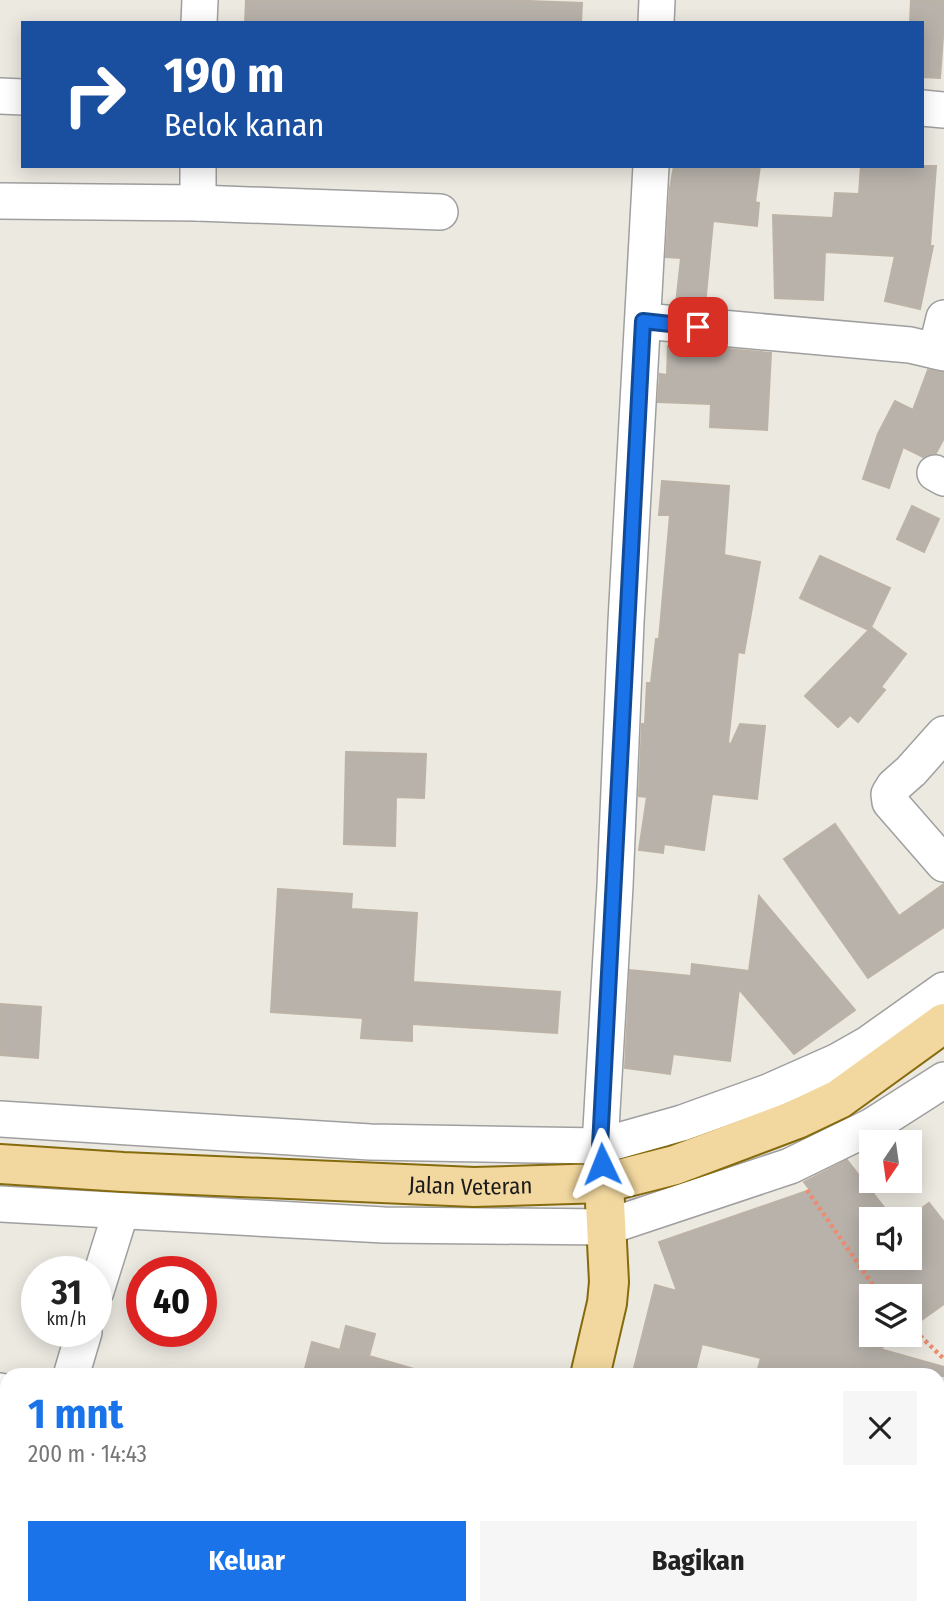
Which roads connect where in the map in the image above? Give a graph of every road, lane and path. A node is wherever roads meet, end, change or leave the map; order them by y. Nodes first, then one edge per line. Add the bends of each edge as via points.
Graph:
1 (200, 0) edge
2 (657, 0) edge
3 (199, 21) edge
4 (656, 21) edge
5 (0, 96) edge
6 (21, 97) edge
7 (924, 108) edge
8 (944, 110) edge
9 (198, 168) edge
10 (651, 168) edge
11 (0, 201) edge
12 (198, 203) junction
13 (440, 212) dead end
14 (643, 321) junction
15 (941, 341) edge
16 (944, 734) edge
17 (944, 864) edge
18 (944, 990) edge
19 (944, 1023) edge
20 (944, 1080) edge
21 (0, 1119) edge
22 (600, 1146) junction
23 (0, 1164) edge
24 (790, 1166) junction
25 (604, 1183) junction
26 (0, 1204) edge
27 (121, 1211) junction
28 (607, 1227) junction
29 (107, 1256) edge
30 (872, 1284) edge
31 (922, 1338) edge
32 (80, 1347) edge
33 (944, 1359) edge
34 (73, 1368) edge
35 (592, 1368) edge

1 - 3 street
2 - 4 street
5 - 6 street
7 - 8 street
9 - 12 street
10 - 14 street
11 - 12 street
12 - 13 street
14 - 15 street via 910,345
14 - 22 street
16 - 17 street via 889,793 890,802
18 - 22 street via 868,1044 768,1093 682,1124
19 - 25 main road, Jalan Veteran via 839,1099 797,1119 675,1165
20 - 24 street via 872,1126
21 - 22 street via 370,1142
22 - 25 street
23 - 25 main road, Jalan Veteran via 474,1187
24 - 28 street
24 - 30 path
25 - 28 main road
26 - 27 street
27 - 28 street via 384,1225
27 - 29 street
28 - 35 main road via 607,1303
31 - 33 path
32 - 34 street

